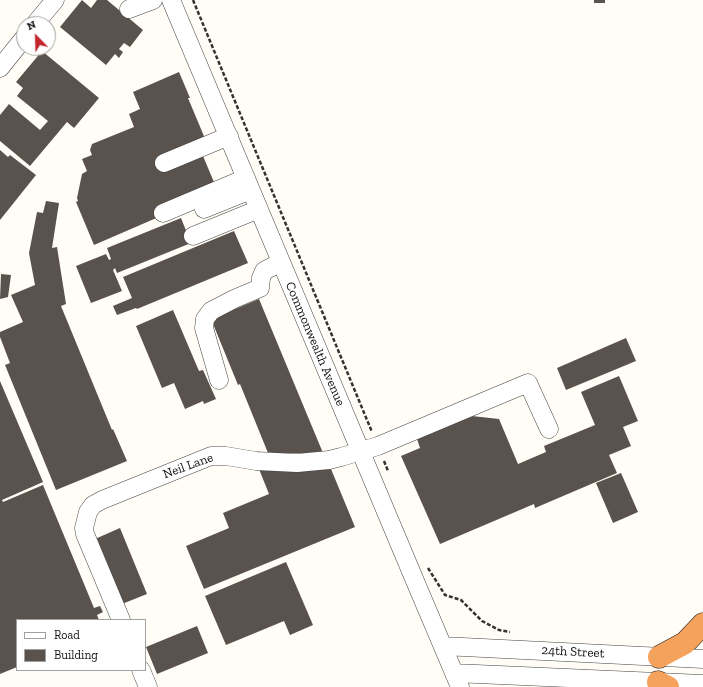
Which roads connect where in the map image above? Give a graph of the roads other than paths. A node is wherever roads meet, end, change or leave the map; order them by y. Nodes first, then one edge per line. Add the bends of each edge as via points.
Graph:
1 (55, 0) edge
2 (153, 0) edge
3 (172, 0) edge
4 (129, 9) dead end
5 (42, 16) edge
6 (16, 48) edge
7 (0, 68) edge
8 (229, 136) junction
9 (164, 163) dead end
10 (249, 184) junction
11 (259, 209) junction
12 (163, 213) dead end
13 (185, 216) dead end
14 (193, 236) dead end
15 (281, 262) junction
16 (219, 380) dead end
17 (549, 429) dead end
18 (360, 451) junction
19 (121, 619) edge
20 (703, 624) edge
21 (443, 646) junction
22 (659, 657) junction
23 (703, 659) edge
24 (141, 671) edge
25 (457, 680) edge
26 (703, 684) edge
27 (663, 685) edge
28 (148, 687) edge

1 - 5 street
2 - 4 street
3 - 8 street, Commonwealth Avenue
6 - 7 street
8 - 9 street
8 - 10 street, Commonwealth Avenue
10 - 11 street, Commonwealth Avenue
10 - 12 street
10 - 13 street
11 - 14 street
11 - 15 street, Commonwealth Avenue
15 - 16 street via 264,271 260,288 211,311 206,319 204,328
15 - 18 street, Commonwealth Avenue
17 - 18 street, Neil Lane via 528,383 378,446
18 - 19 street, Neil Lane via 329,460 297,463 211,456 93,505 88,512 85,534
18 - 21 street, Commonwealth Avenue
20 - 22 highway via 685,643
21 - 22 street, 24th Street
21 - 25 street, Commonwealth Avenue
22 - 23 street, 24th Street
24 - 28 street
25 - 27 street, 24th Street
26 - 27 street, 24th Street

